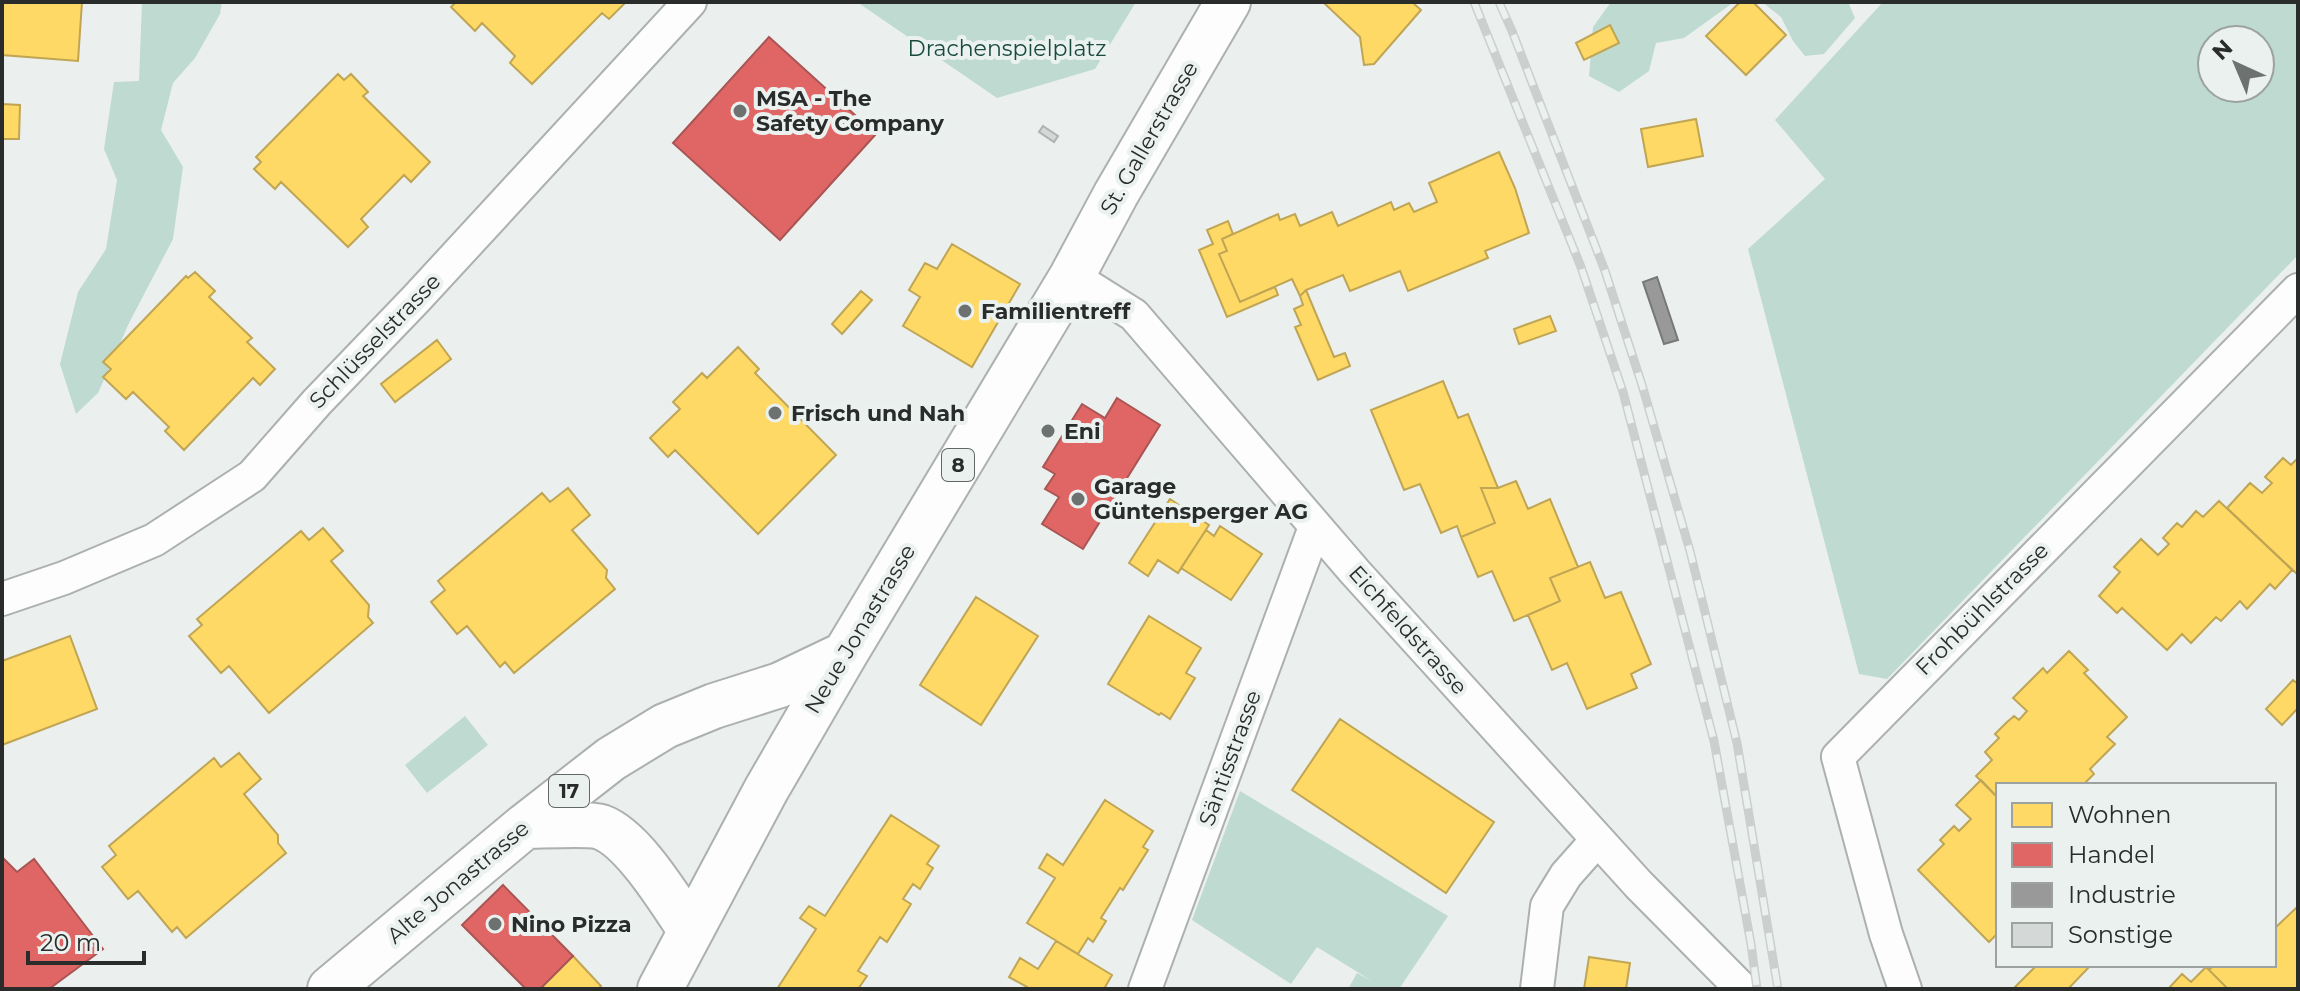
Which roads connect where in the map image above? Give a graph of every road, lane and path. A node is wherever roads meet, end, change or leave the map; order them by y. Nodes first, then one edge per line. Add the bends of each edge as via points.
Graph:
1 (690, 2) edge
2 (1228, 2) edge
3 (1072, 276) junction
4 (2298, 290) edge
5 (1315, 527) junction
6 (2, 599) edge
7 (845, 654) junction
8 (525, 826) junction
9 (1597, 840) junction
10 (691, 931) junction
11 (330, 989) edge
12 (660, 989) edge
13 (1145, 989) edge
14 (1537, 989) edge
15 (1742, 989) edge
16 (1905, 989) edge

1 - 6 street, Schlüsselstrasse via 252,476 154,540
2 - 3 main road, St. Gallerstrasse / 8
3 - 5 street, Eichfeldstrasse via 1134,315
3 - 7 main road, Neue Jonastrasse / 8
4 - 16 street, Frohbühlstrasse via 1838,757
5 - 9 street, Eichfeldstrasse
5 - 13 street, Säntisstrasse
7 - 8 main road, Alte Jonastrasse / 17 via 780,685 665,726 611,759
7 - 10 main road, Neue Jonastrasse / 8
8 - 10 main road via 599,827 617,837 643,863
8 - 11 main road, Alte Jonastrasse / 17
9 - 14 street via 1547,906
9 - 15 street, Eichfeldstrasse
10 - 12 main road, Neue Jonastrasse / 8

